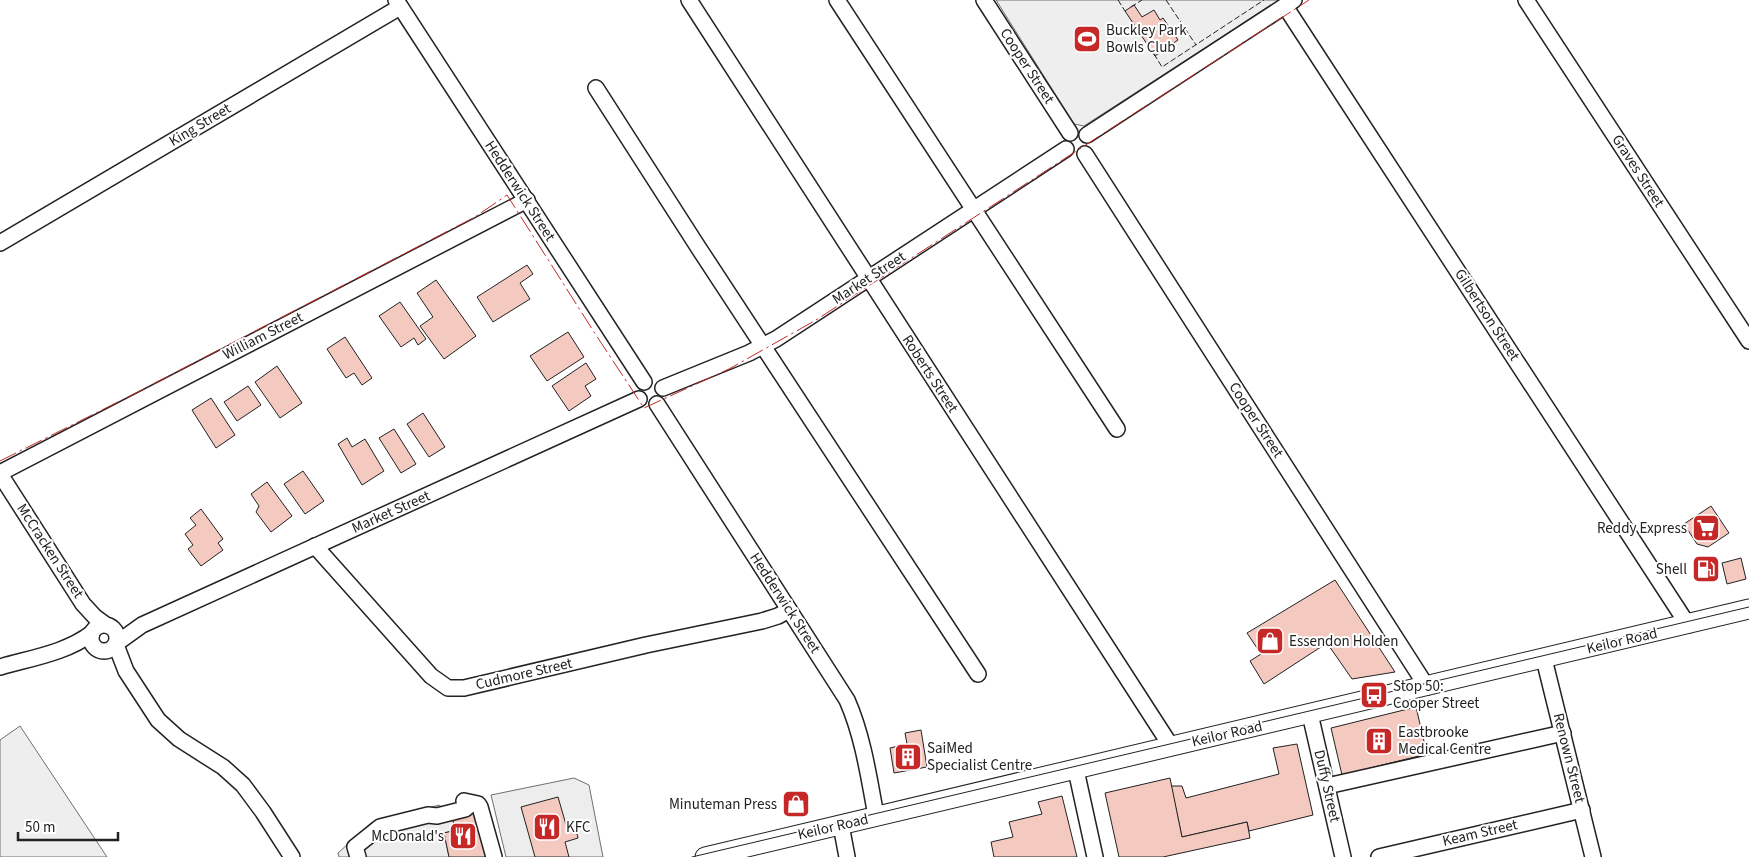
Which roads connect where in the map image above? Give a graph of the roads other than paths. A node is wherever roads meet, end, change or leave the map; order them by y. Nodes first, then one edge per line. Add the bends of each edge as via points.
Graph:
1 (689, 0) edge
2 (837, 0) edge
3 (984, 0) edge
4 (1526, 0) edge
5 (398, 3) edge
6 (1289, 3) edge
7 (596, 88) dead end
8 (1070, 133) junction
9 (1088, 134) junction
10 (1066, 149) junction
11 (1085, 154) junction
12 (527, 200) junction
13 (973, 209) junction
14 (0, 243) edge
15 (868, 278) junction
16 (1749, 341) edge
17 (764, 346) junction
18 (644, 382) junction
19 (663, 388) junction
20 (639, 399) junction
21 (657, 404) junction
22 (1117, 429) dead end
23 (0, 473) edge
24 (315, 546) junction
25 (1749, 609) edge
26 (789, 610) junction
27 (1688, 625) junction
28 (104, 638) junction
29 (1544, 659) junction
30 (0, 667) edge
31 (978, 674) dead end
32 (1427, 686) junction
33 (1310, 714) junction
34 (1563, 733) junction
35 (1168, 748) junction
36 (1076, 770) junction
37 (1327, 786) junction
38 (1582, 810) junction
39 (876, 816) junction
40 (841, 825) junction
41 (353, 854) edge
42 (292, 857) edge
43 (494, 857) edge
44 (706, 857) edge
45 (847, 857) edge
46 (1095, 857) edge
47 (1343, 857) edge
48 (1379, 857) edge
49 (1593, 857) edge

1 - 15 street, Roberts Street
2 - 13 street
3 - 8 street, Cooper Street
4 - 16 street, Graves Street
5 - 12 street, Hedderwick Street
5 - 14 street, King Street
6 - 9 street
6 - 27 street, Gilbertson Street
7 - 17 street
8 - 9 street via 1080,130
8 - 10 street via 1065,141
9 - 11 street via 1090,148
10 - 11 street via 1073,155
10 - 13 street, Market Street
11 - 32 street, Cooper Street
12 - 18 street, Hedderwick Street
12 - 23 street, William Street
13 - 15 street, Market Street
13 - 22 street
15 - 17 street, Market Street
15 - 35 street, Roberts Street via 1167,740
17 - 19 street, Market Street
17 - 31 street
18 - 19 street via 655,381
18 - 20 street via 639,388
19 - 21 street via 664,396
20 - 21 street via 645,405
20 - 24 street, Market Street
21 - 26 street, Hedderwick Street
23 - 28 street, McCracken Street
24 - 26 street, Cudmore Street via 431,676 448,688 464,688 762,621
24 - 28 street, Market Street via 142,625
25 - 27 main road, Keilor Road
26 - 39 street, Hedderwick Street via 852,711
27 - 29 main road, Keilor Road
28 - 30 street via 87,648 64,649
28 - 42 street, McCracken Street via 158,720 243,785
29 - 32 main road, Keilor Road
29 - 34 street, Renown Street
32 - 33 main road, Keilor Road
33 - 35 main road, Keilor Road
33 - 37 street, Duffy Street
34 - 37 street
34 - 38 street, Renown Street
35 - 36 main road, Keilor Road
36 - 39 main road, Keilor Road
36 - 46 street
37 - 47 street, Duffy Street
38 - 48 street, Keam Street
38 - 49 street, Renown Street
39 - 40 main road, Keilor Road
40 - 44 main road, Keilor Road
40 - 45 street
41 - 43 street via 380,827 463,801 480,807

